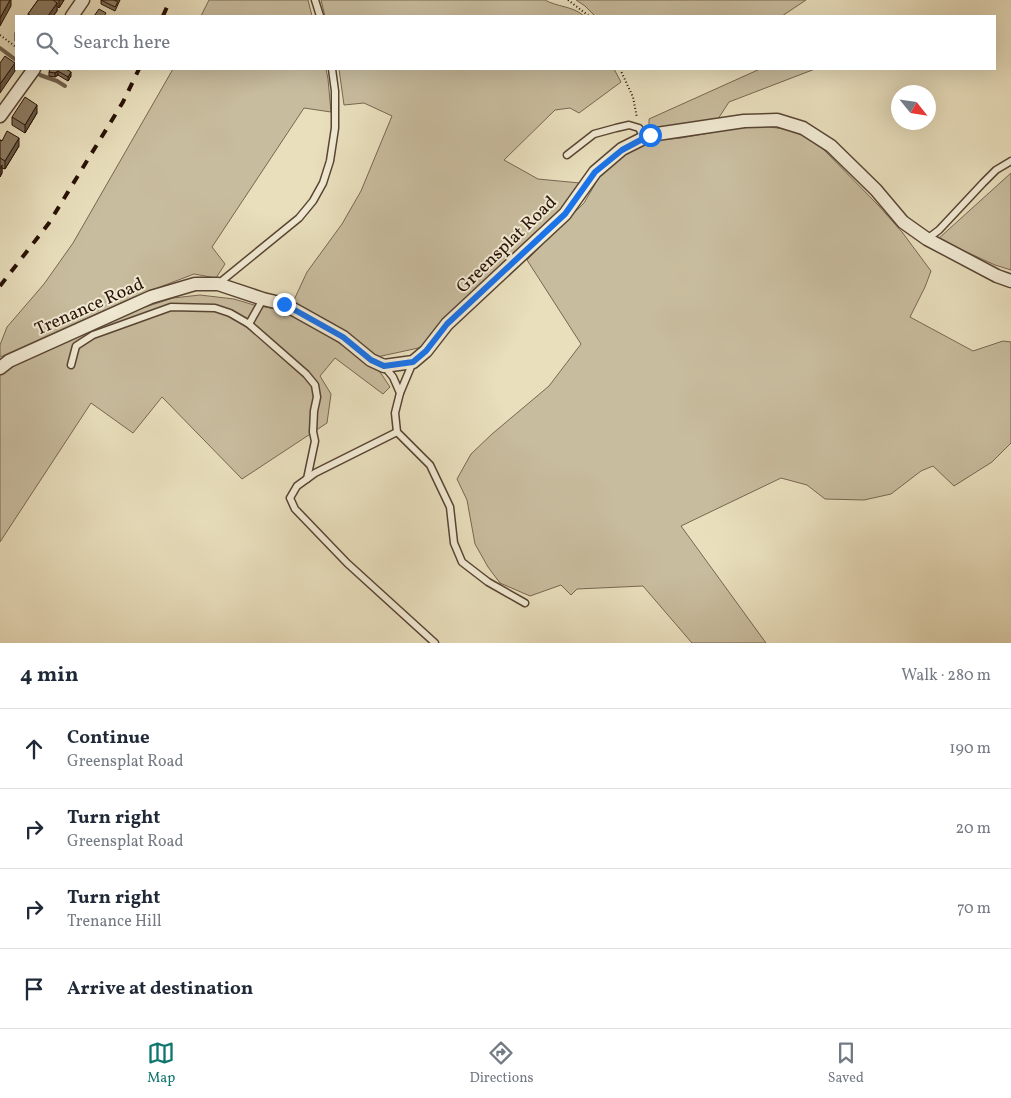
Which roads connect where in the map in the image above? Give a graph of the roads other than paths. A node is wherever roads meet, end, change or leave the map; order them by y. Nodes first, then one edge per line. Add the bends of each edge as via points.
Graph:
1 (83, 0) edge
2 (315, 0) edge
3 (73, 15) edge
4 (320, 15) edge
5 (33, 70) edge
6 (332, 70) edge
7 (0, 116) edge
8 (642, 133) junction
9 (567, 155) dead end
10 (1011, 161) edge
11 (927, 239) junction
12 (1011, 281) edge
13 (218, 284) junction
14 (263, 299) junction
15 (249, 324) junction
16 (413, 362) junction
17 (71, 365) dead end
18 (384, 366) junction
19 (0, 368) edge
20 (400, 393) junction
21 (397, 432) junction
22 (307, 479) junction
23 (525, 603) dead end
24 (436, 643) edge

1 - 3 street
2 - 4 lane
5 - 7 street
6 - 13 lane via 335,128 323,183 299,218
8 - 9 lane via 629,126 594,134
8 - 11 street, Greensplat Road via 650,135 744,121 777,120 803,128 831,146 903,222
8 - 16 street, Greensplat Road via 595,172 565,214 447,324
10 - 11 lane via 996,170
11 - 12 street, Greensplat Road
13 - 14 street, Trenance Road
13 - 19 street, Trenance Road via 195,284 151,298 9,361
14 - 15 lane
14 - 18 street, Trenance Road via 284,304 343,337 371,360
15 - 17 lane via 215,308 171,307 93,335 76,346
15 - 22 lane via 315,385 315,441
16 - 18 street
16 - 20 lane
18 - 20 lane
20 - 21 lane via 395,412
21 - 22 lane
21 - 23 lane via 430,465 450,507 454,543 462,562 488,582
22 - 24 lane via 297,486 290,498 295,509 347,563

